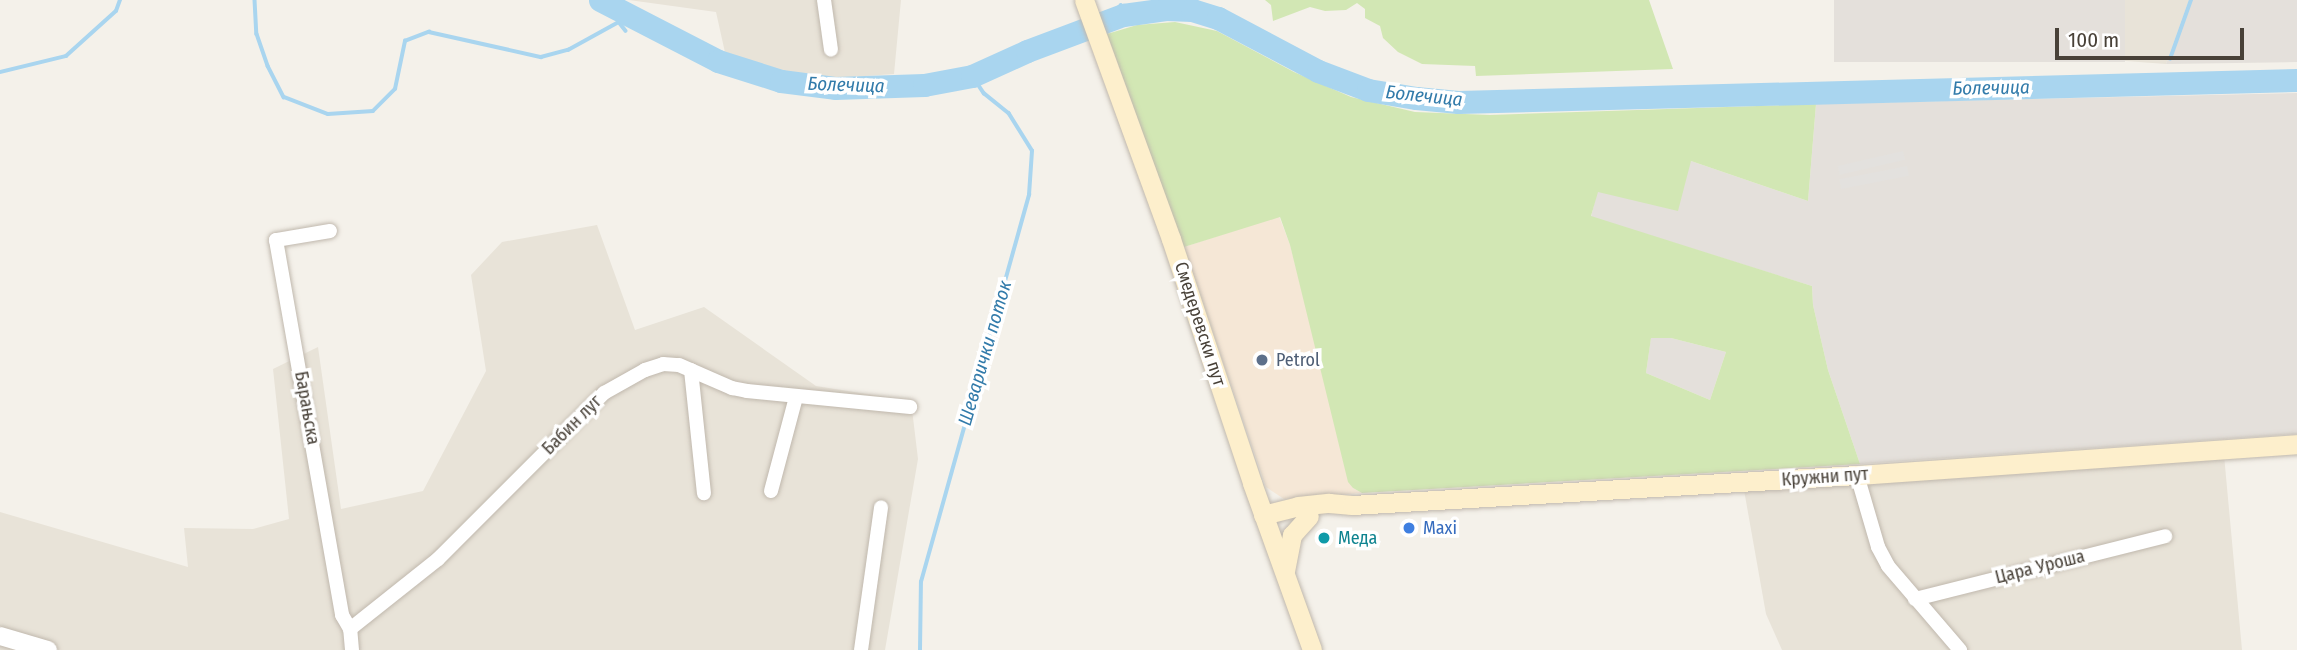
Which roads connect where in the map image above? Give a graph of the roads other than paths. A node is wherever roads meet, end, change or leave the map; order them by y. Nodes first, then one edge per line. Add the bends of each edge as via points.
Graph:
1 (824, 0) edge
2 (1086, 6) edge
3 (831, 50) dead end
4 (330, 231) dead end
5 (691, 370) junction
6 (796, 397) junction
7 (910, 407) dead end
8 (2297, 444) edge
9 (1857, 475) junction
10 (1252, 483) junction
11 (771, 491) dead end
12 (704, 493) dead end
13 (881, 507) dead end
14 (1304, 511) junction
15 (1265, 520) junction
16 (2165, 536) dead end
17 (1284, 575) junction
18 (1915, 599) junction
19 (350, 629) junction
20 (0, 636) edge
21 (48, 650) edge
22 (352, 650) edge
23 (861, 650) edge
24 (1312, 650) edge
25 (1961, 650) edge

1 - 3 street
2 - 10 main road, Смедеревски пут via 1204,334
4 - 19 street, Барањска via 276,240 342,615
5 - 6 street, Бабин луг via 732,388
5 - 12 street
5 - 19 street, Бабин луг via 663,364 604,393 446,552
6 - 7 street, Бабин луг
6 - 11 street
8 - 9 main road, Кружни пут
9 - 14 main road, Кружни пут
9 - 18 street via 1878,547
10 - 14 main road via 1273,500
10 - 15 main road, Смедеревски пут
13 - 23 street
14 - 15 main road, Кружни пут
14 - 17 main road via 1292,535
15 - 17 main road, Смедеревски пут
16 - 18 street, Цара Уроша
17 - 24 main road, Смедеревски пут
18 - 25 street
19 - 22 street
20 - 21 street

